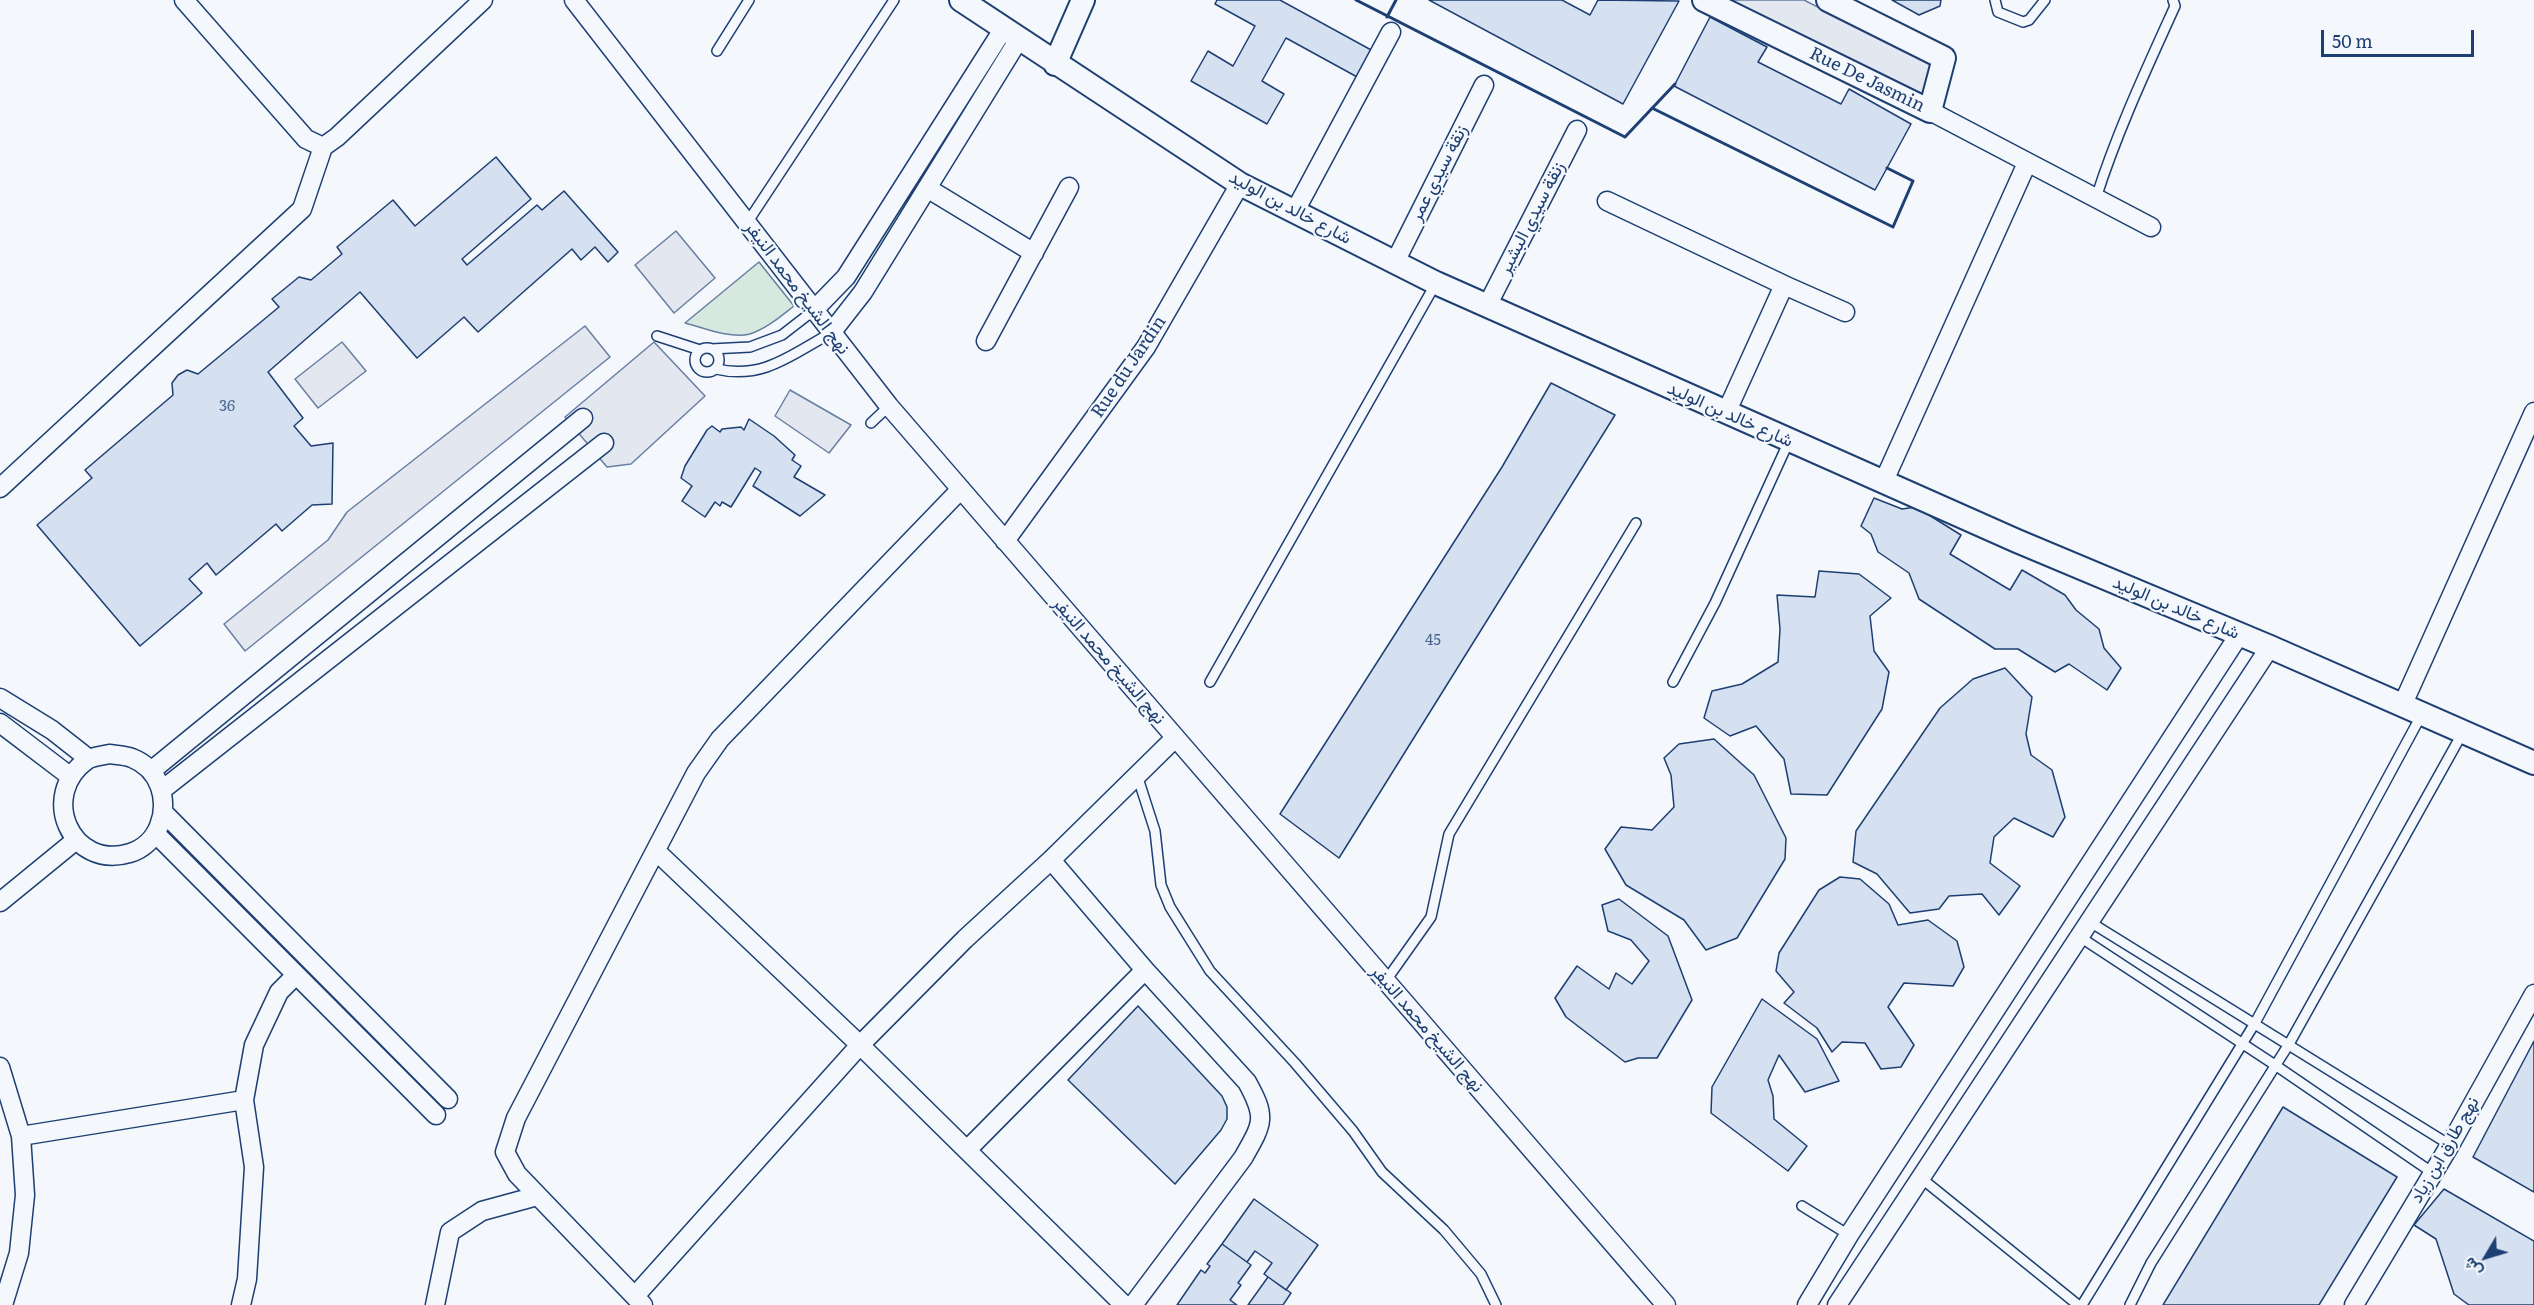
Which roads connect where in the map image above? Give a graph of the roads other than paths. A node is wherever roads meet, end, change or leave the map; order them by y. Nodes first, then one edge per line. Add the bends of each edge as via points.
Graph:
1 (184, 0) edge
2 (483, 0) edge
3 (574, 0) edge
4 (749, 0) edge
5 (894, 0) edge
6 (961, 0) edge
7 (1083, 0) edge
8 (1704, 0) edge
9 (1828, 0) edge
10 (1995, 0) edge
11 (2045, 0) edge
12 (2173, 0) edge
13 (1391, 32) dead end
14 (1011, 33) junction
15 (717, 51) dead end
16 (1055, 64) junction
17 (1484, 85) dead end
18 (1930, 111) junction
19 (1577, 130) dead end
20 (323, 147) junction
21 (2027, 163) junction
22 (1240, 184) junction
23 (1069, 187) dead end
24 (927, 188) junction
25 (2096, 198) junction
26 (1607, 201) dead end
27 (1295, 212) junction
28 (747, 223) junction
29 (2151, 227) dead end
30 (1034, 253) junction
31 (1395, 262) junction
32 (1436, 283) junction
33 (1784, 285) junction
34 (1487, 306) junction
35 (813, 311) junction
36 (1845, 312) dead end
37 (831, 333) junction
38 (657, 336) dead end
39 (987, 341) dead end
40 (711, 349) junction
41 (700, 350) junction
42 (716, 369) junction
43 (889, 406) junction
44 (2534, 412) edge
45 (1726, 413) junction
46 (583, 418) dead end
47 (871, 423) dead end
48 (1790, 441) junction
49 (604, 443) dead end
50 (1883, 483) junction
51 (0, 488) edge
52 (961, 489) junction
53 (1636, 523) dead end
54 (1005, 542) junction
55 (2239, 635) junction
56 (2270, 646) junction
57 (1210, 682) dead end
58 (1673, 682) dead end
59 (0, 698) edge
60 (2412, 710) junction
61 (0, 723) edge
62 (2463, 732) junction
63 (1175, 738) junction
64 (89, 759) junction
65 (2534, 763) edge
66 (151, 771) junction
67 (1137, 775) junction
68 (71, 777) junction
69 (162, 790) junction
70 (164, 813) junction
71 (156, 834) junction
72 (76, 840) junction
73 (656, 851) junction
74 (1051, 860) junction
75 (0, 902) edge
76 (2085, 929) junction
77 (1145, 970) junction
78 (296, 975) junction
79 (1385, 982) junction
80 (2534, 994) edge
81 (2255, 1023) junction
82 (2242, 1043) junction
83 (2289, 1044) junction
84 (860, 1045) junction
85 (2275, 1065) junction
86 (0, 1067) edge
87 (448, 1099) dead end
88 (244, 1100) junction
89 (436, 1115) dead end
90 (21, 1136) junction
91 (2450, 1145) junction
92 (967, 1150) junction
93 (2433, 1173) junction
94 (1921, 1178) junction
95 (537, 1196) junction
96 (1802, 1206) dead end
97 (1849, 1235) junction
98 (639, 1300) edge
99 (3, 1305) edge
100 (241, 1305) edge
101 (435, 1305) edge
102 (1124, 1305) edge
103 (1133, 1305) edge
104 (1496, 1305) edge
105 (1666, 1305) edge
106 (1807, 1305) edge
107 (1837, 1305) edge
108 (2080, 1305) edge
109 (2130, 1305) edge
110 (2354, 1305) edge

1 - 20 street via 306,139
2 - 20 street
3 - 28 street, نهج الشيخ محمد النيفر
4 - 15 lane
5 - 28 lane
6 - 14 street, شارع خالد بن الوليد
7 - 16 street
8 - 18 street, Rue De Jasmin
9 - 18 street via 1944,58
10 - 11 lane via 1998,12 2023,22
12 - 25 lane via 2175,6 2122,123
13 - 27 street
14 - 16 street, شارع خالد بن الوليد
14 - 24 street
14 - 35 street via 846,277
16 - 22 street, شارع خالد بن الوليد
17 - 31 street, زنقة سيدي عمر
18 - 21 street, Rue De Jasmin
19 - 34 street, زنقة سيدي البشير
20 - 51 street via 302,209
21 - 25 street, Rue De Jasmin
21 - 50 street
22 - 27 street, شارع خالد بن الوليد
22 - 54 street, Rue du Jardin via 1146,347
23 - 30 street
24 - 30 street
24 - 37 street via 863,292
25 - 29 street, Rue De Jasmin
26 - 33 street
27 - 31 street, شارع خالد بن الوليد
28 - 35 street, نهج الشيخ محمد النيفر
30 - 39 street
31 - 32 street, شارع خالد بن الوليد
32 - 34 street, شارع خالد بن الوليد
32 - 57 lane
33 - 36 street
33 - 45 street
34 - 45 street, شارع خالد بن الوليد
35 - 37 street, نهج الشيخ محمد النيفر
35 - 40 lane via 782,335 750,347
37 - 42 lane via 758,371
37 - 43 street, نهج الشيخ محمد النيفر
38 - 41 lane
40 - 41 lane
40 - 42 lane via 719,357
41 - 42 lane via 695,360 698,367 704,372
43 - 47 lane
43 - 52 street, نهج الشيخ محمد النيفر
44 - 60 street
45 - 48 street, شارع خالد بن الوليد
46 - 66 street
48 - 50 street, شارع خالد بن الوليد
48 - 58 lane via 1716,603
49 - 69 street
50 - 55 street, شارع خالد بن الوليد
52 - 54 street, نهج الشيخ محمد النيفر
52 - 73 street via 720,739 696,773
53 - 79 lane via 1449,834 1431,917
54 - 63 street, نهج الشيخ محمد النيفر
55 - 56 street, شارع خالد بن الوليد
55 - 97 street
56 - 60 street, شارع خالد بن الوليد
56 - 76 street
59 - 64 street via 52,730
60 - 62 street, شارع خالد بن الوليد
60 - 81 lane
61 - 68 street
62 - 65 street, شارع خالد بن الوليد
62 - 83 lane
63 - 67 street
63 - 79 street, نهج الشيخ محمد النيفر
64 - 66 street via 109,754 132,758
64 - 68 street
66 - 69 street
67 - 74 street
67 - 104 lane via 1155,831 1161,885 1170,907 1210,971 1295,1063 1382,1172 1444,1230 1481,1274
68 - 72 street via 63,798 65,821
69 - 70 street
70 - 71 street
70 - 87 street
71 - 72 street via 139,850 118,856 95,853
71 - 78 street
72 - 75 street
73 - 84 street
73 - 95 street via 516,1118 505,1152 517,1174
74 - 77 street
74 - 84 street via 965,939
76 - 81 lane
76 - 82 lane
76 - 94 street
77 - 92 street
77 - 103 street via 1247,1082 1259,1104 1261,1118 1243,1158
78 - 88 street via 279,992 254,1045
78 - 89 street
79 - 105 street, نهج الشيخ محمد النيفر
80 - 91 street, نهج طارق ابن زياد
81 - 82 lane
81 - 83 lane
82 - 85 lane
82 - 108 lane
83 - 85 lane
83 - 91 lane
84 - 92 street
84 - 98 street
85 - 93 lane
85 - 109 lane via 2151,1263
86 - 90 street
88 - 90 street
88 - 100 street via 254,1167 247,1279
90 - 99 street via 25,1195 19,1253
91 - 93 street, نهج طارق ابن زياد
92 - 102 street
93 - 110 street, نهج طارق ابن زياد
94 - 107 street
94 - 108 lane
95 - 98 street
95 - 101 street via 482,1211 450,1232
96 - 97 lane
97 - 106 street

